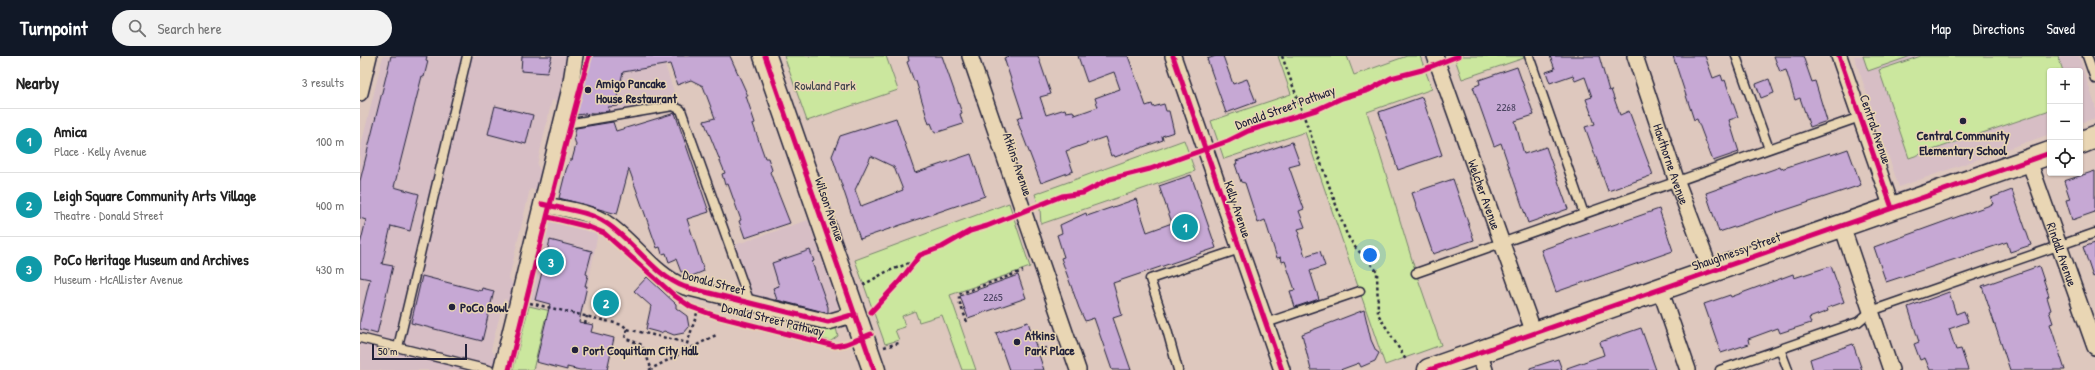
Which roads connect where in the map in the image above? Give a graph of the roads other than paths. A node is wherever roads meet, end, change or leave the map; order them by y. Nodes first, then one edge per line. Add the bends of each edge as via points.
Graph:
1 (369, 56) edge
2 (468, 56) edge
3 (575, 56) edge
4 (765, 56) edge
5 (970, 56) edge
6 (1172, 56) edge
7 (1435, 56) edge
8 (1529, 56) edge
9 (1634, 56) edge
10 (1736, 56) edge
11 (1839, 56) edge
12 (2087, 56) edge
13 (2095, 79) edge
14 (360, 93) edge
15 (1860, 117) junction
16 (561, 125) junction
17 (2095, 137) edge
18 (2083, 142) edge
19 (1768, 149) junction
20 (2047, 154) edge
21 (2029, 161) junction
22 (1677, 182) junction
23 (542, 204) junction
24 (1892, 208) junction
25 (1584, 214) junction
26 (1842, 226) junction
27 (2095, 233) edge
28 (1502, 243) junction
29 (2060, 245) junction
30 (1240, 248) junction
31 (1711, 272) junction
32 (1416, 273) dead end
33 (1660, 289) junction
34 (1360, 291) dead end
35 (750, 303) junction
36 (1871, 311) junction
37 (855, 314) junction
38 (1266, 323) junction
39 (1534, 333) junction
40 (360, 338) edge
41 (398, 347) junction
42 (2095, 347) edge
43 (1780, 349) junction
44 (1482, 361) edge
45 (489, 370) edge
46 (500, 370) edge
47 (874, 370) edge
48 (1078, 370) edge
49 (1178, 370) edge
50 (1282, 370) edge
51 (1429, 370) edge
52 (1688, 370) edge
53 (1720, 370) edge
54 (1788, 370) edge
55 (1891, 370) edge

1 - 14 street
2 - 41 lane
3 - 16 street
4 - 37 main road, Wilson Avenue
5 - 48 street, Atkins Avenue
6 - 30 street, Kelly Avenue
7 - 28 street, Welcher Avenue
8 - 25 lane
9 - 22 street, Hawthorne Avenue
10 - 19 lane
11 - 15 street, Central Avenue
12 - 13 lane
15 - 19 lane
15 - 24 street, Central Avenue
16 - 23 street
16 - 35 lane via 673,106 679,108 683,113
17 - 18 main road
19 - 22 lane
20 - 21 main road, Shaughnessy Street
21 - 24 main road, Shaughnessy Street
21 - 29 street, Rindall Avenue
22 - 25 lane
22 - 31 street, Hawthorne Avenue
23 - 35 street, Donald Street via 594,217 607,223 667,278 676,283
23 - 46 street
24 - 26 main road, Shaughnessy Street
25 - 28 lane
26 - 31 main road, Shaughnessy Street
26 - 36 street
27 - 29 lane
28 - 32 lane
28 - 39 street, Welcher Avenue
29 - 36 lane
29 - 42 street, Rindall Avenue
30 - 38 street, Kelly Avenue
30 - 49 lane via 1150,280
31 - 33 main road, Shaughnessy Street
33 - 39 main road, Shaughnessy Street
33 - 52 street
34 - 38 lane
35 - 37 street, Donald Street via 828,322
36 - 43 lane via 1858,322
36 - 55 street
37 - 47 main road, Wilson Avenue
38 - 50 street, Kelly Avenue
39 - 44 main road, Shaughnessy Street
40 - 41 lane
41 - 45 lane
43 - 53 lane
43 - 54 lane
44 - 51 main road, Shaughnessy Street

